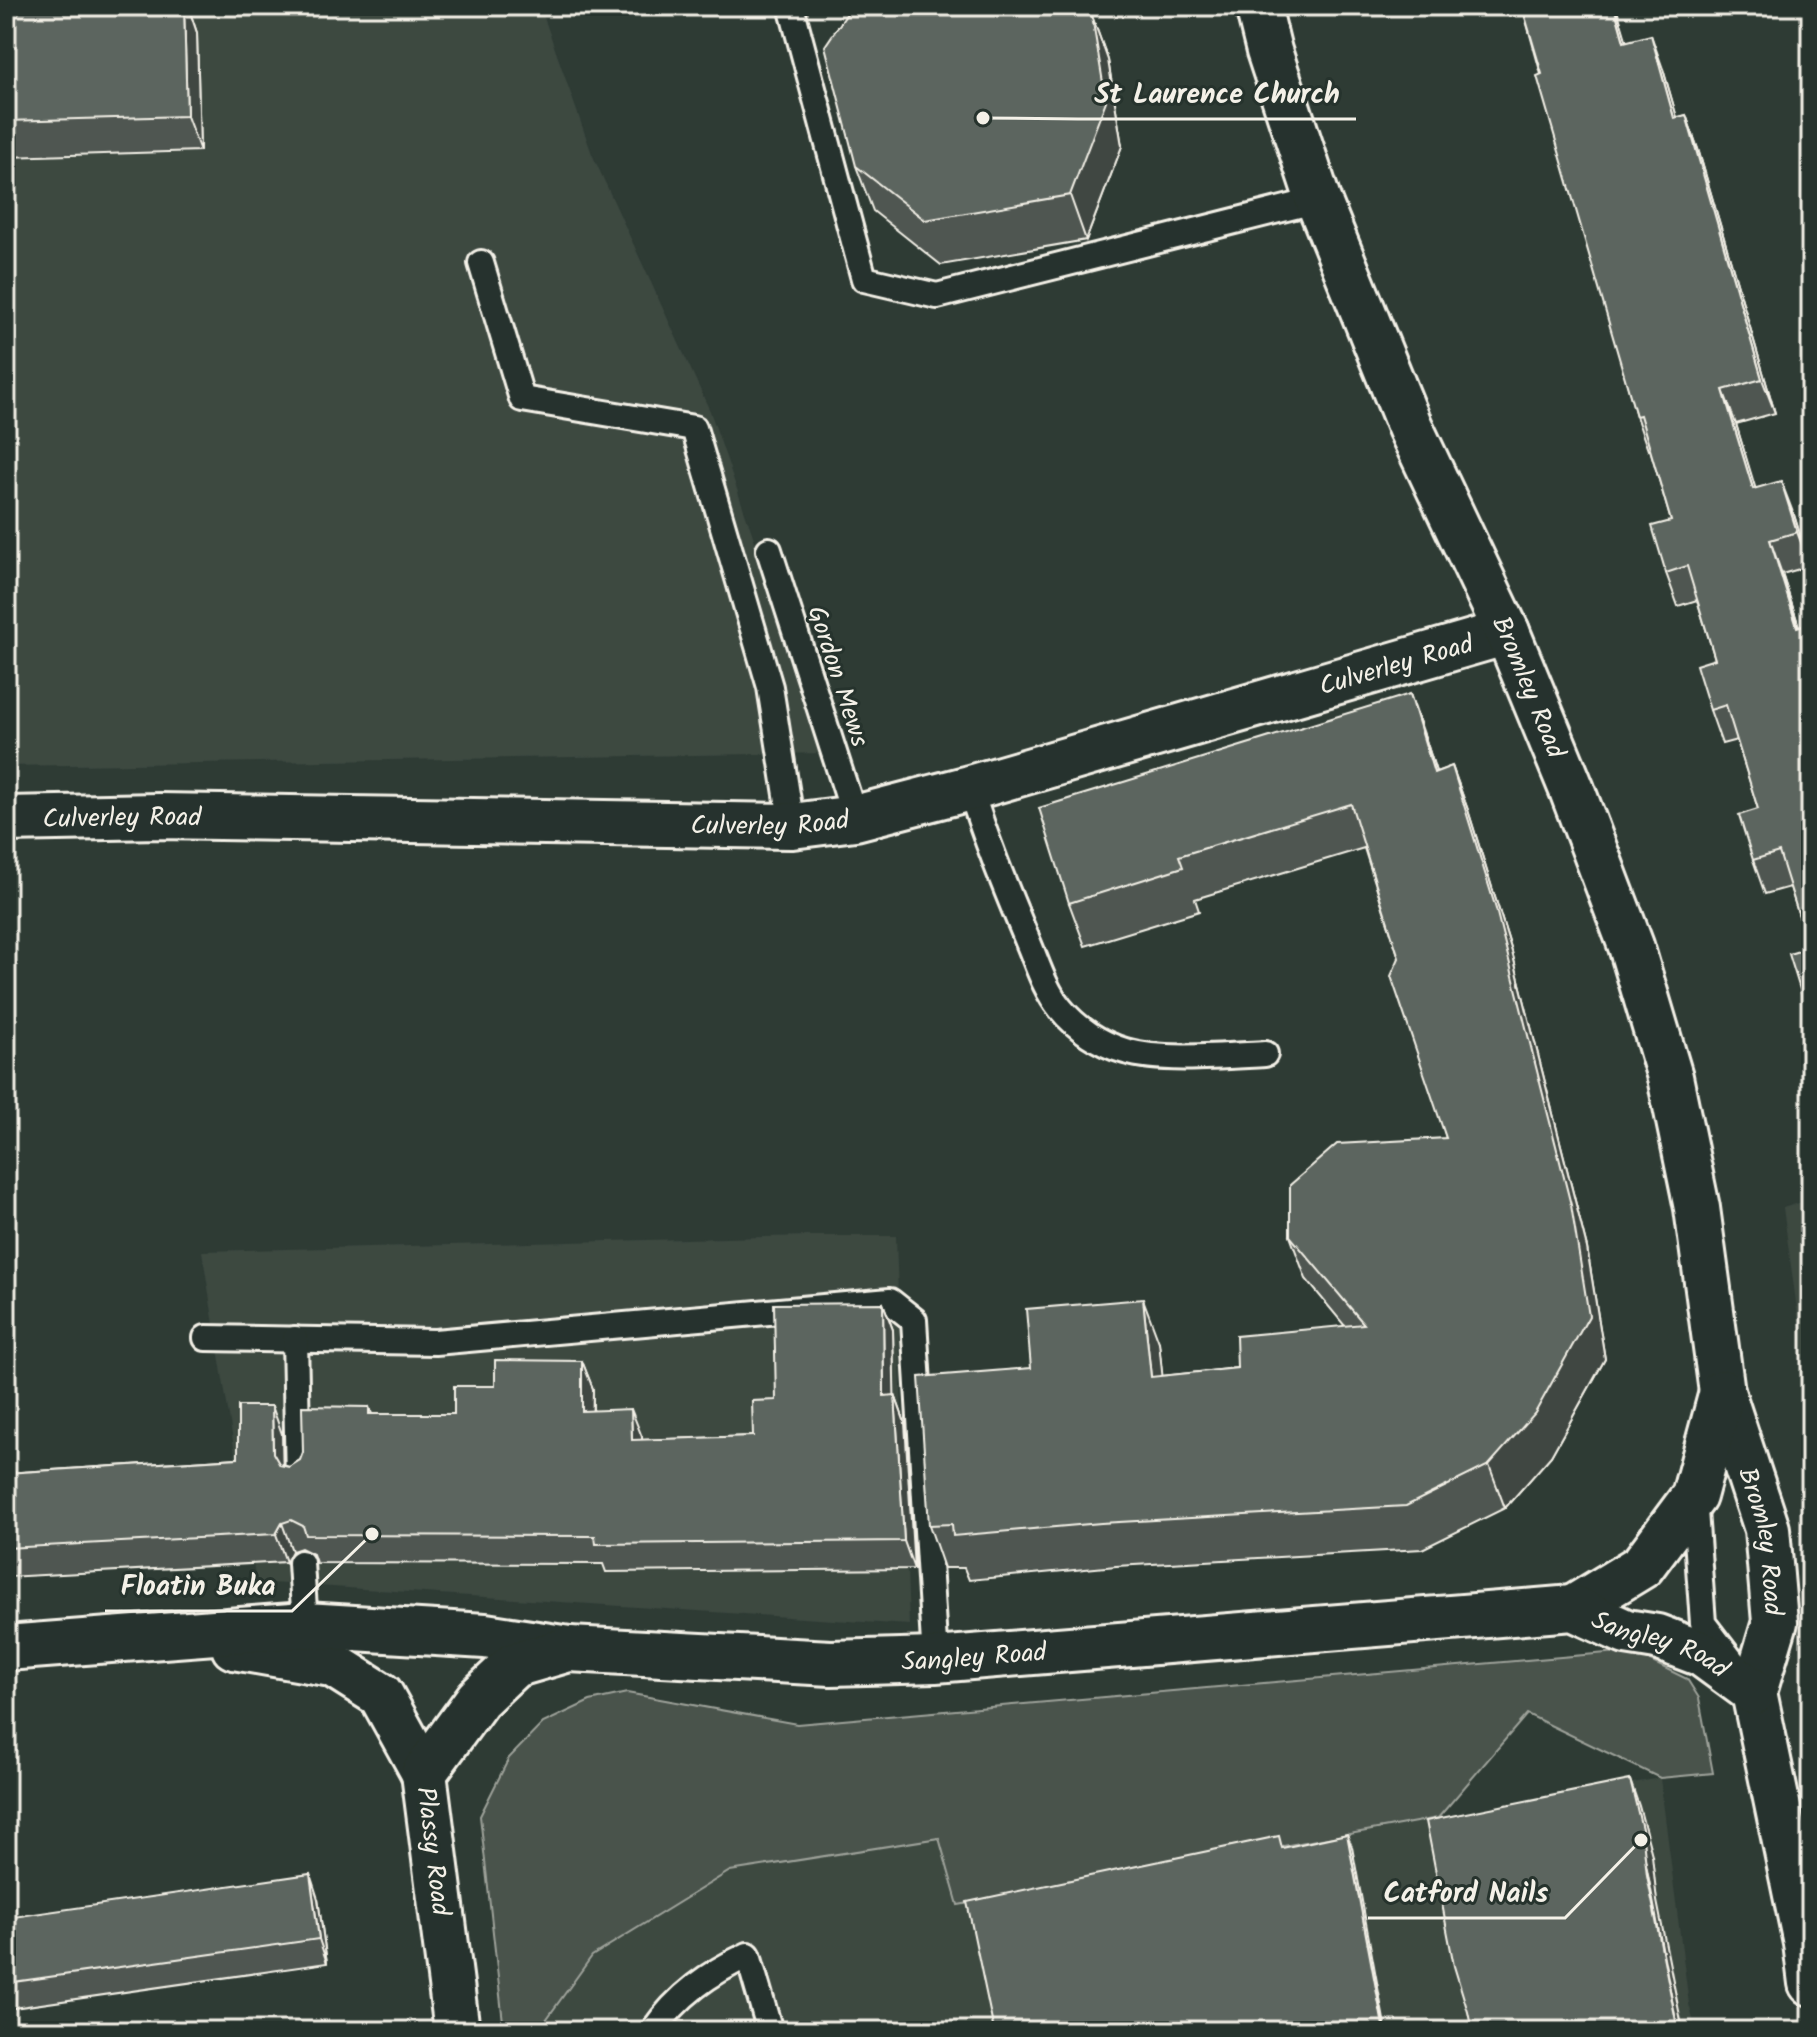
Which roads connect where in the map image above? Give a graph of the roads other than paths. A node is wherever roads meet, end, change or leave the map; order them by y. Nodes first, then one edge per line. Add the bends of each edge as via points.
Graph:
1 (791, 6) edge
2 (1258, 6) edge
3 (1318, 200) junction
4 (481, 263) dead end
5 (769, 550) dead end
6 (1507, 632) junction
7 (970, 788) junction
8 (855, 818) junction
9 (6, 819) edge
10 (792, 826) junction
11 (1265, 1054) dead end
12 (206, 1338) dead end
13 (295, 1339) junction
14 (1722, 1392) junction
15 (298, 1480) edge
16 (1694, 1496) junction
17 (301, 1563) dead end
18 (1573, 1608) junction
19 (305, 1625) junction
20 (172, 1637) junction
21 (6, 1648) edge
22 (569, 1649) junction
23 (935, 1660) junction
24 (1754, 1692) junction
25 (424, 1773) junction
26 (1809, 1958) edge
27 (457, 2031) edge
28 (653, 2031) edge
29 (770, 2031) edge

1 - 3 lane via 864,279 937,296
2 - 3 main road, Bromley Road
3 - 6 main road, Bromley Road via 1410,427
4 - 10 lane via 522,399 694,428 770,687
5 - 8 lane, Gordon Mews
6 - 7 main road, Culverley Road
6 - 14 main road, Bromley Road via 1631,946 1670,1077 1697,1208
7 - 8 main road, Culverley Road
7 - 11 lane via 1044,979 1074,1023 1098,1041 1127,1052
8 - 10 main road, Culverley Road
9 - 10 main road, Culverley Road via 159,816
12 - 13 lane
13 - 15 lane
13 - 23 lane via 435,1342 890,1301 914,1320
14 - 16 main road, Bromley Road
14 - 24 main road, Bromley Road via 1767,1529 1775,1622
16 - 18 main road, Bromley Road via 1642,1566
16 - 24 lane via 1703,1623
17 - 19 lane
18 - 23 main road, Sangley Road
18 - 24 main road, Sangley Road via 1626,1632 1702,1654
19 - 20 main road, Sangley Road
19 - 22 main road, Sangley Road via 485,1636
20 - 21 main road, Sangley Road
20 - 25 main road, Sangley Road via 332,1664 381,1695
22 - 23 main road, Sangley Road via 831,1663
22 - 25 main road, Plassy Road via 514,1665 478,1699
24 - 26 main road
25 - 27 main road, Plassy Road
28 - 29 lane via 684,1994 715,1970 748,1955

